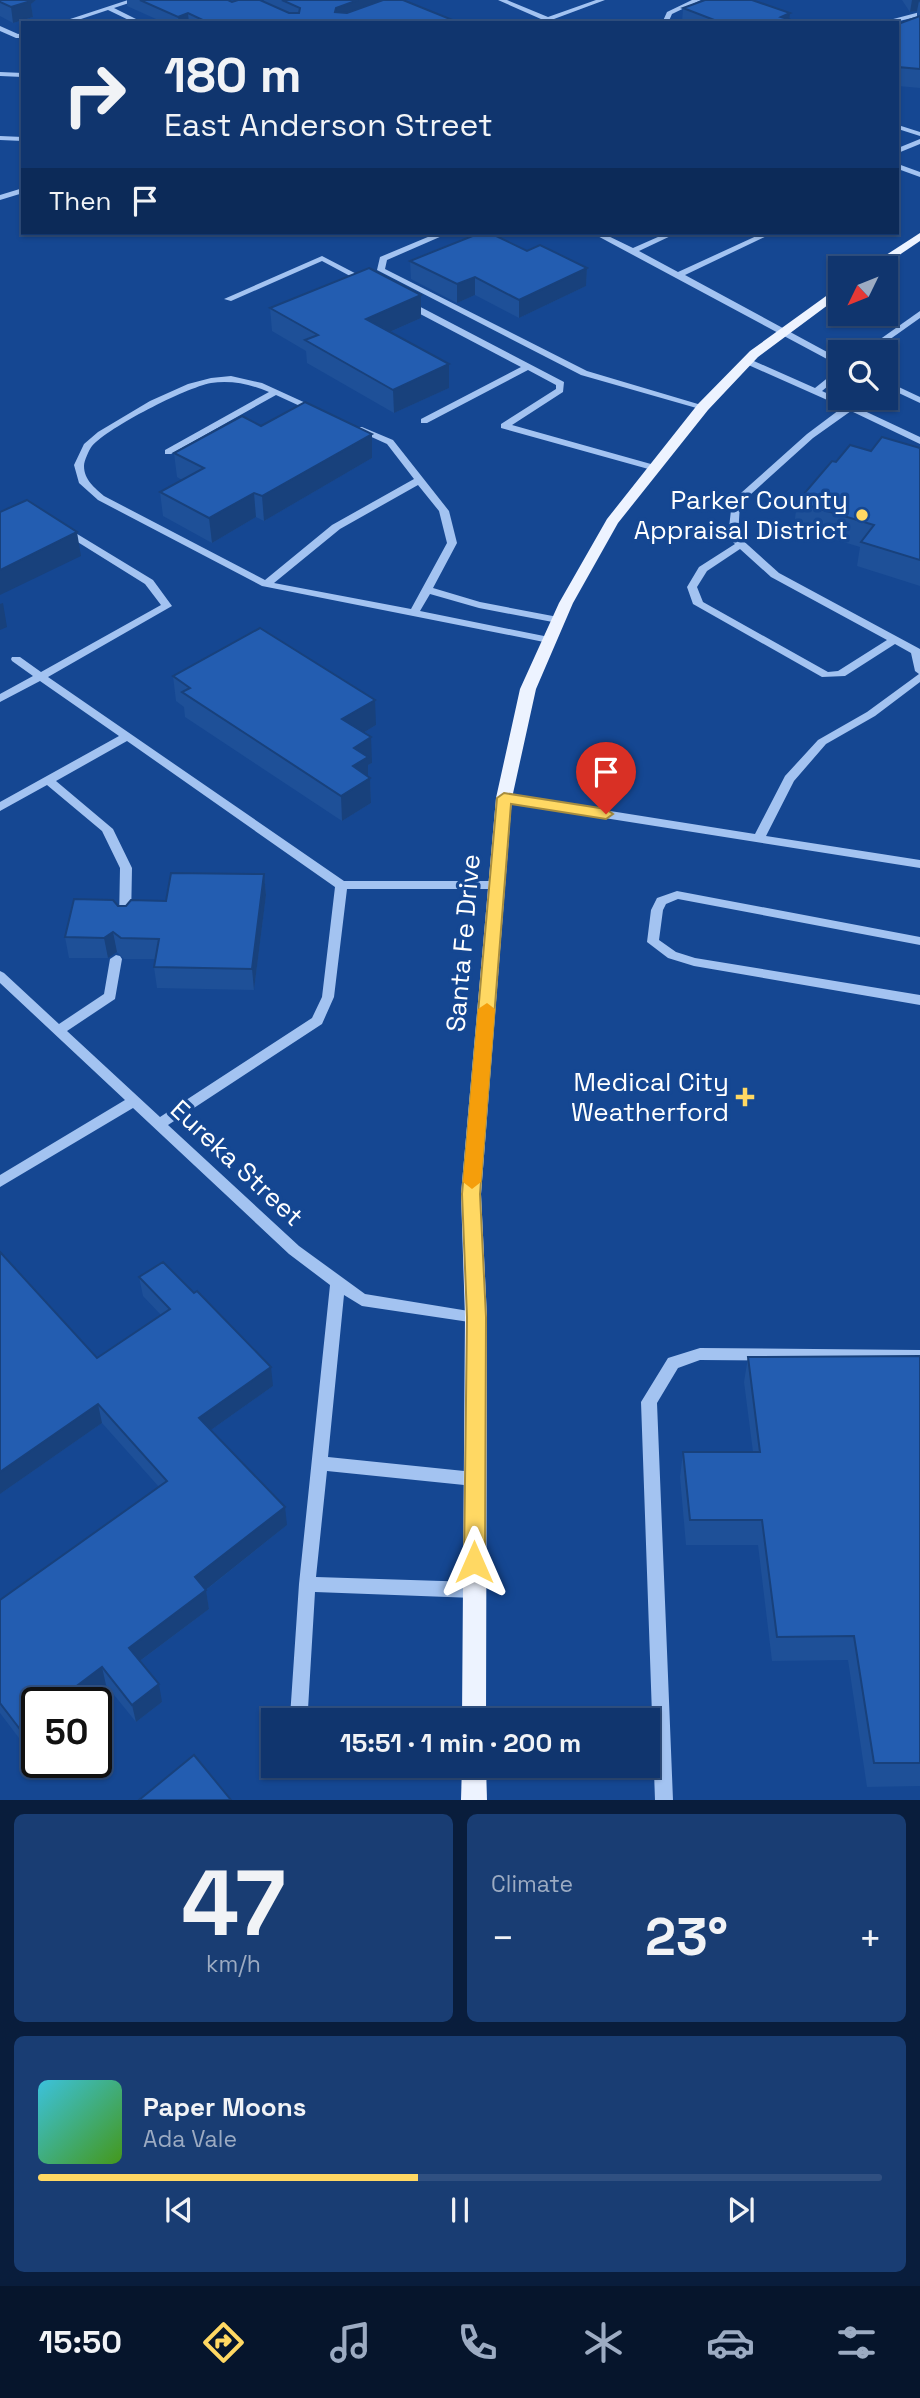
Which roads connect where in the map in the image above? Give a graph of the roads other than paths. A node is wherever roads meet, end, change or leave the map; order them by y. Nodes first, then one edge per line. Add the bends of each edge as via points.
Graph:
1 (135, 0) edge
2 (501, 0) edge
3 (602, 0) edge
4 (698, 0) edge
5 (108, 8) junction
6 (920, 14) edge
7 (548, 19) junction
8 (67, 21) edge
9 (137, 21) edge
10 (552, 21) edge
11 (666, 21) edge
12 (890, 21) edge
13 (0, 28) edge
14 (21, 36) edge
15 (0, 74) edge
16 (21, 75) edge
17 (899, 127) edge
18 (920, 134) edge
19 (0, 138) edge
20 (21, 139) edge
21 (920, 141) edge
22 (899, 151) edge
23 (899, 166) edge
24 (920, 175) edge
25 (21, 191) edge
26 (0, 198) edge
27 (600, 235) edge
28 (669, 235) edge
29 (765, 235) edge
30 (438, 236) dead end
31 (920, 236) edge
32 (914, 245) edge
33 (634, 251) junction
34 (894, 256) edge
35 (679, 275) junction
36 (363, 280) junction
37 (351, 285) edge
38 (375, 286) edge
39 (828, 298) edge
40 (228, 299) dead end
41 (398, 299) edge
42 (920, 314) edge
43 (781, 332) junction
44 (883, 340) edge
45 (828, 357) edge
46 (747, 361) junction
47 (525, 368) junction
48 (828, 381) edge
49 (898, 390) edge
50 (817, 391) junction
51 (275, 393) junction
52 (828, 396) edge
53 (920, 400) edge
54 (703, 407) junction
55 (846, 410) edge
56 (856, 410) edge
57 (326, 415) edge
58 (424, 421) dead end
59 (352, 426) edge
60 (920, 441) edge
61 (168, 452) dead end
62 (655, 468) junction
63 (420, 480) junction
64 (51, 521) edge
65 (741, 544) junction
66 (266, 584) junction
67 (426, 590) junction
68 (414, 613) junction
69 (558, 621) junction
70 (896, 639) junction
71 (550, 640) junction
72 (16, 659) dead end
73 (920, 671) edge
74 (42, 676) junction
75 (920, 677) edge
76 (0, 699) edge
77 (128, 736) junction
78 (48, 780) junction
79 (504, 798) junction
80 (0, 807) edge
81 (758, 839) junction
82 (920, 864) edge
83 (341, 885) junction
84 (497, 885) junction
85 (125, 920) edge
86 (920, 941) edge
87 (116, 958) edge
88 (0, 976) edge
89 (920, 1000) edge
90 (58, 1031) junction
91 (134, 1101) junction
92 (159, 1124) junction
93 (0, 1182) edge
94 (338, 1282) junction
95 (476, 1317) junction
96 (920, 1356) edge
97 (319, 1463) junction
98 (474, 1479) junction
99 (307, 1584) junction
100 (474, 1590) junction
101 (300, 1708) edge
102 (474, 1708) edge
103 (474, 1778) edge
104 (474, 1800) edge
105 (664, 1800) edge

1 - 5 street
2 - 7 street
3 - 7 street
4 - 11 street via 669,13
5 - 8 street
5 - 9 street
6 - 12 street
7 - 10 street
13 - 14 street
15 - 16 street
17 - 18 street
19 - 20 street
21 - 22 lane
23 - 24 street
25 - 26 street
27 - 33 street
28 - 33 street
29 - 35 street
30 - 54 lane via 383,259 381,270 584,373
31 - 32 main road
32 - 34 main road
33 - 35 lane
35 - 43 street
36 - 37 street
36 - 38 street
36 - 40 street via 322,258
39 - 43 main road, Santa Fe Drive
41 - 47 street
42 - 44 street
43 - 45 street
43 - 46 main road, Santa Fe Drive
46 - 50 street
46 - 54 main road, Santa Fe Drive
47 - 58 street
47 - 62 street via 561,384 560,390 503,426
48 - 50 street
49 - 53 street
50 - 52 street
51 - 57 lane
51 - 61 street
51 - 66 lane via 240,380 199,382 101,434 87,446 79,464 84,483 101,498
54 - 62 main road, Santa Fe Drive
55 - 65 street via 735,503 733,537
56 - 60 street
59 - 63 lane via 390,442
62 - 69 main road, Santa Fe Drive via 612,522
63 - 66 street via 337,527
63 - 67 lane via 444,511 452,542
64 - 74 street via 149,582 167,606
65 - 70 street via 775,575
65 - 70 street via 703,569 692,587 698,604 826,675 841,674
66 - 68 lane
67 - 68 street
67 - 69 street
68 - 71 street
69 - 71 main road, Santa Fe Drive
70 - 73 street via 916,651
71 - 79 main road, Santa Fe Drive via 528,689
72 - 74 street
74 - 76 street
74 - 77 street
75 - 81 street via 871,714 822,742 789,779
77 - 78 street
77 - 83 street
78 - 80 street
78 - 85 street via 107,829 126,868
79 - 81 street
79 - 84 main road, Santa Fe Drive
81 - 82 street
83 - 84 street
83 - 92 street via 328,997 317,1021
84 - 95 main road, Santa Fe Drive via 471,1194
86 - 89 street via 677,895 662,901 657,910 653,943 694,962
87 - 90 street via 110,996
88 - 90 street, Eureka Street
90 - 91 street, Eureka Street
91 - 92 street, Eureka Street
91 - 93 street
92 - 94 street, Eureka Street via 294,1251
94 - 95 street, Eureka Street via 362,1300
94 - 97 street
95 - 98 main road, Santa Fe Drive
96 - 105 street via 700,1354 673,1363 649,1402
97 - 98 street
97 - 99 street
98 - 100 main road, Santa Fe Drive
99 - 100 lane
99 - 101 lane
100 - 102 main road, Santa Fe Drive
103 - 104 main road

